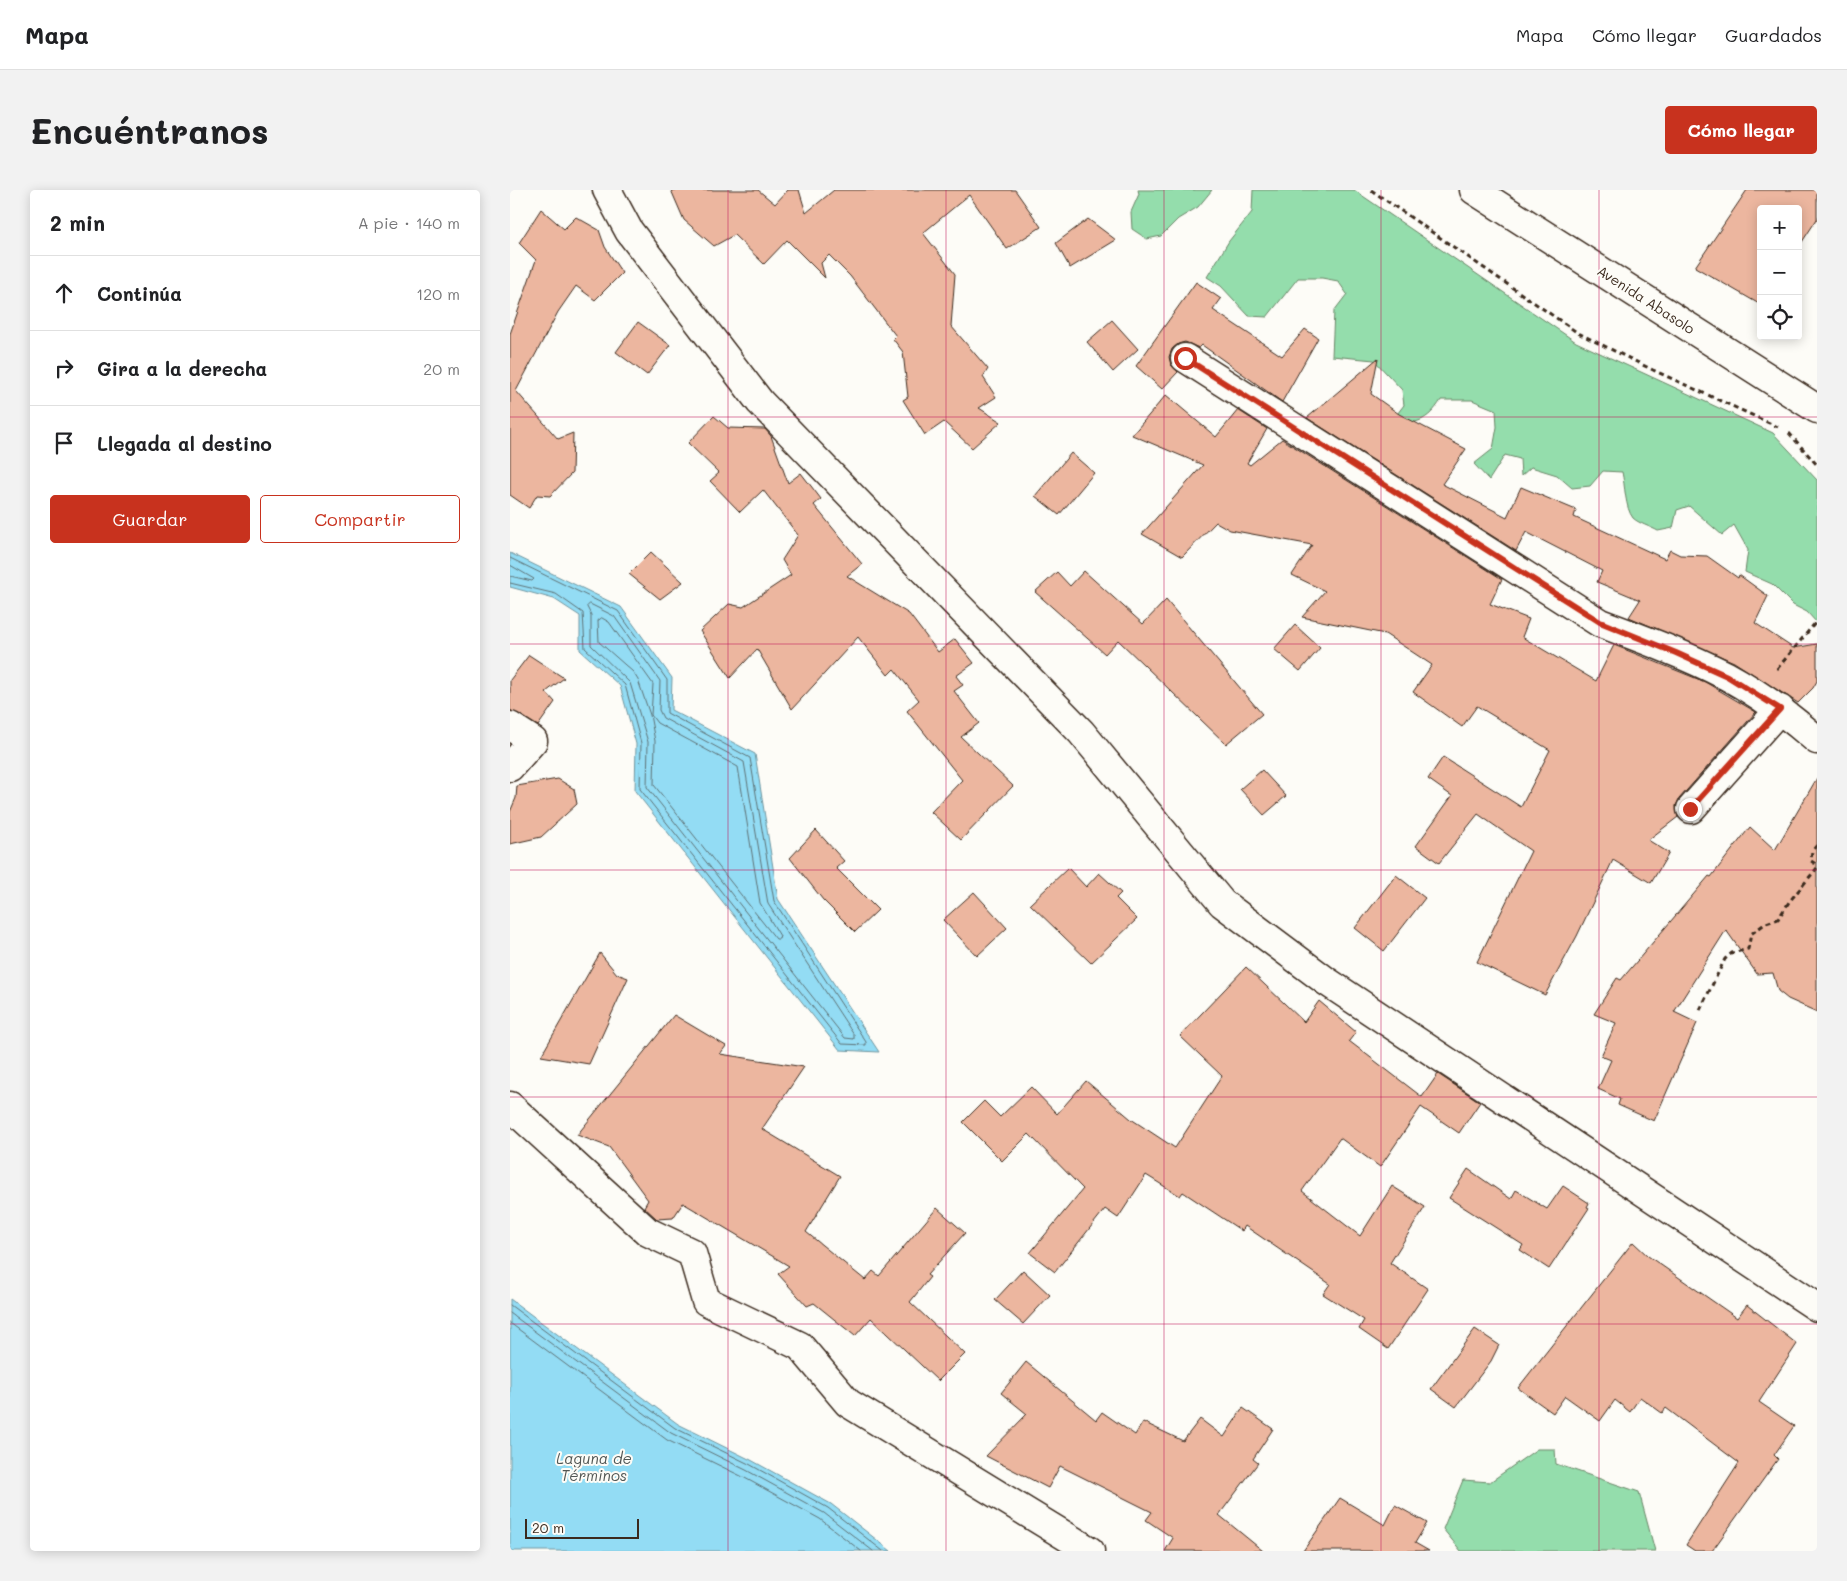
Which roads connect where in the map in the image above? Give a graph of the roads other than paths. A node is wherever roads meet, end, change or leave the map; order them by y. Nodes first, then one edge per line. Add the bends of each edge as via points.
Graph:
1 (607, 190) edge
2 (1474, 190) edge
3 (1185, 358) dead end
4 (1814, 402) edge
5 (1769, 702) junction
6 (510, 726) edge
7 (1817, 740) edge
8 (510, 767) edge
9 (1690, 809) dead end
10 (510, 1106) edge
11 (1817, 1307) edge
12 (1090, 1551) edge

1 - 11 street via 629,231 760,402 1081,732 1222,903 1326,981
2 - 4 street, Avenida Abasolo
3 - 5 street via 1600,622 1727,676
5 - 7 street
5 - 9 street
6 - 8 street via 533,741
10 - 12 street via 648,1232 692,1253 706,1300 800,1346 848,1403

